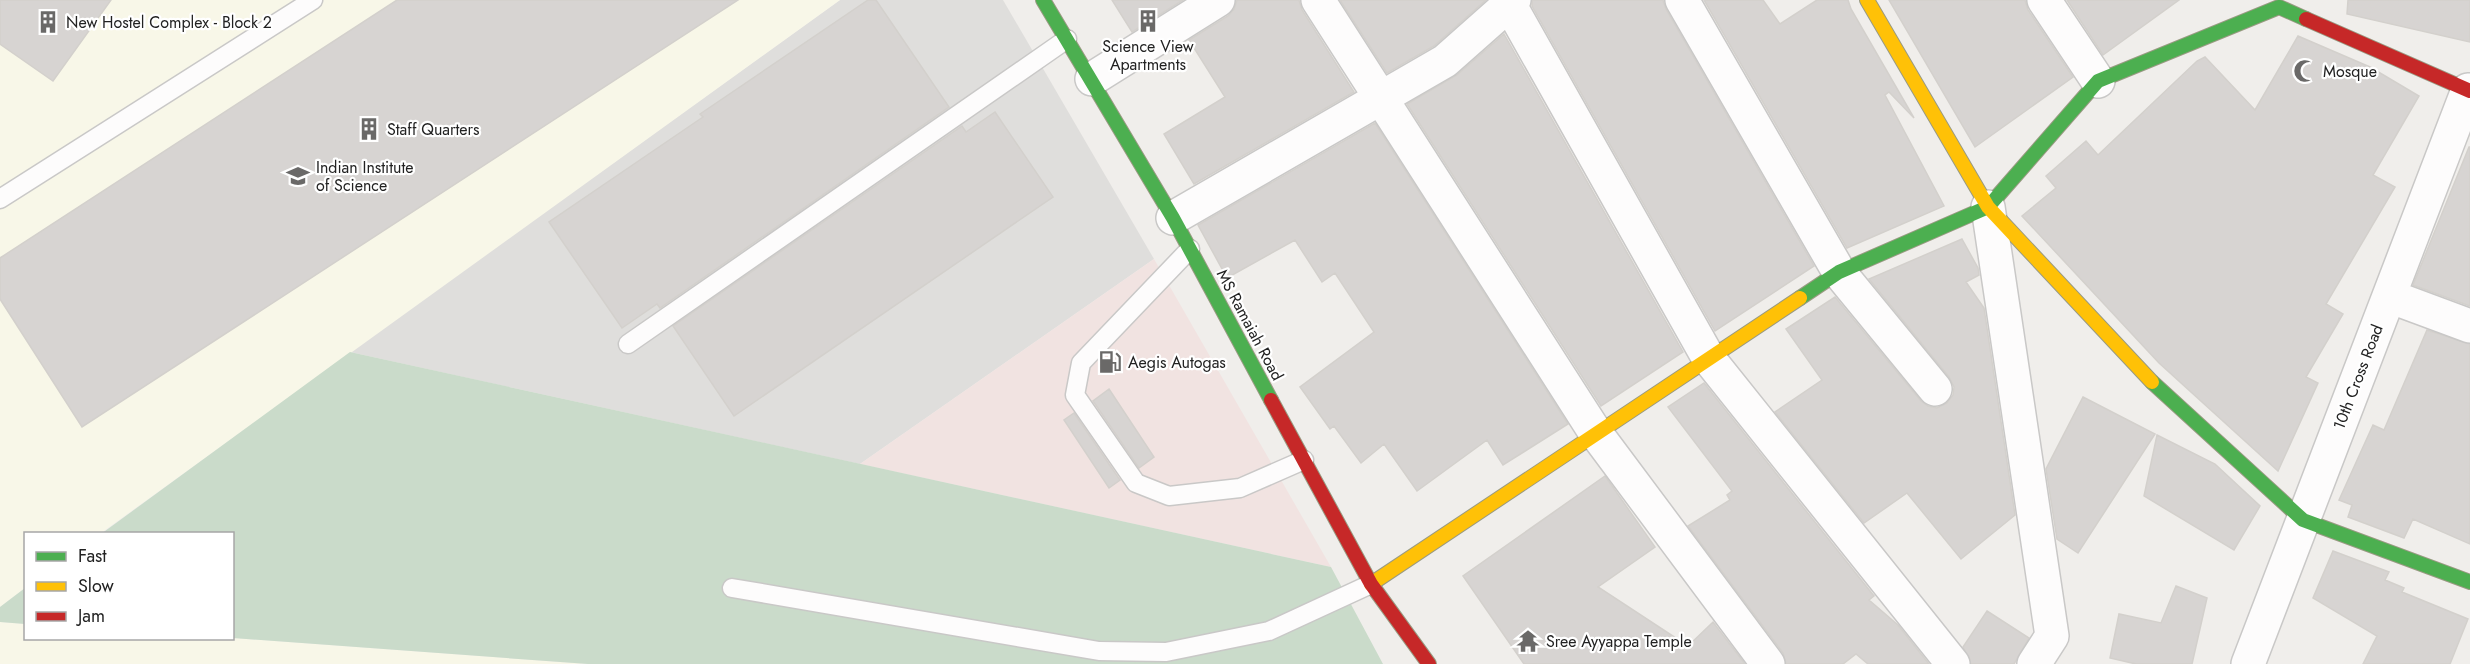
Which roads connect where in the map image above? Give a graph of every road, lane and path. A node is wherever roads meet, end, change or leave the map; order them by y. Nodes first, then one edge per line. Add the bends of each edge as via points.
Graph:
1 (313, 0) edge
2 (1043, 0) edge
3 (1218, 0) edge
4 (1318, 0) edge
5 (1682, 0) edge
6 (1867, 0) edge
7 (2044, 0) edge
8 (1510, 1) edge
9 (2282, 2) edge
10 (1067, 39) junction
11 (1092, 80) junction
12 (2098, 81) junction
13 (2469, 91) edge
14 (1383, 98) junction
15 (4, 190) edge
16 (1988, 207) junction
17 (1173, 218) junction
18 (1190, 249) junction
19 (1839, 272) junction
20 (2389, 296) junction
21 (2470, 326) edge
22 (628, 344) dead end
23 (1709, 359) junction
24 (1935, 389) dead end
25 (1595, 432) junction
26 (1304, 460) junction
27 (2303, 520) junction
28 (2470, 582) edge
29 (1371, 584) junction
30 (732, 588) dead end
31 (1429, 664) edge
32 (1768, 664) edge
33 (1953, 664) edge
34 (2034, 664) edge
35 (2248, 664) edge

1 - 15 lane
2 - 10 street, MS Ramaiah Road
3 - 11 street
4 - 14 street
5 - 19 street
6 - 16 street
7 - 12 street
8 - 14 street via 1445,61
8 - 23 street
9 - 12 street
9 - 13 street
10 - 11 street, MS Ramaiah Road
10 - 22 lane
11 - 17 street, MS Ramaiah Road
12 - 16 street
13 - 20 street, 10th Cross Road
14 - 17 street
14 - 25 street
16 - 19 street
16 - 27 street via 2146,376
16 - 34 street via 2052,636
17 - 18 street, MS Ramaiah Road
18 - 26 street, MS Ramaiah Road
18 - 26 lane via 1081,363 1075,394 1136,483 1169,496 1240,488
19 - 23 street
19 - 24 street
20 - 21 street
20 - 27 street, 10th Cross Road
23 - 25 street
23 - 33 street
25 - 29 street
25 - 32 street
26 - 29 street, MS Ramaiah Road
27 - 28 street
27 - 35 street, 10th Cross Road
29 - 30 lane via 1269,632 1166,652 1099,651
29 - 31 street, MS Ramaiah Road

